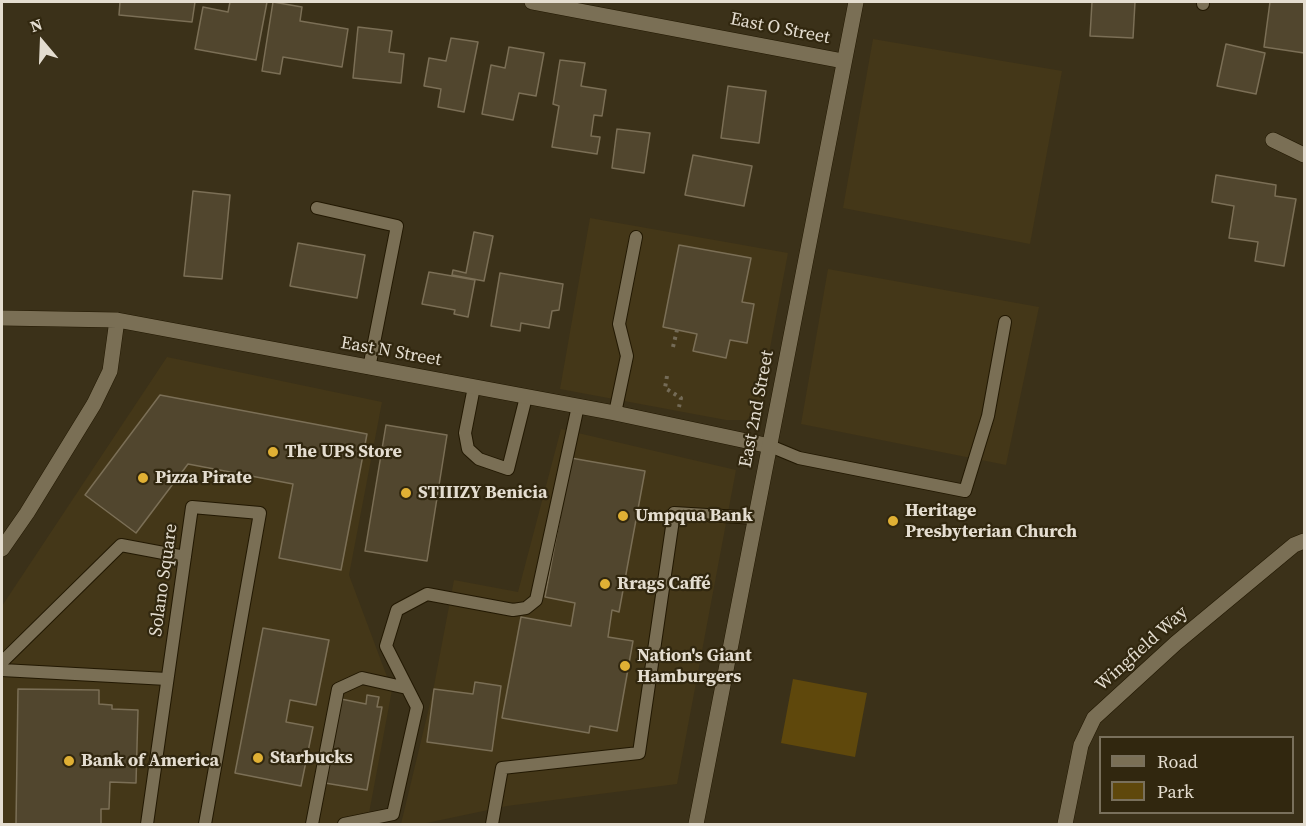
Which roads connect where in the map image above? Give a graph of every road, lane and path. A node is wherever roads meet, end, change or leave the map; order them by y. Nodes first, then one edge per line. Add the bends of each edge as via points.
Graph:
1 (532, 2) edge
2 (856, 2) edge
3 (843, 61) junction
4 (1273, 140) dead end
5 (1305, 155) edge
6 (317, 208) dead end
7 (636, 237) dead end
8 (2, 318) edge
9 (117, 320) junction
10 (1005, 322) dead end
11 (676, 330) dead end
12 (673, 347) dead end
13 (369, 368) junction
14 (667, 376) dead end
15 (474, 387) junction
16 (526, 397) junction
17 (578, 406) junction
18 (615, 413) junction
19 (677, 426) junction
20 (770, 446) junction
21 (756, 518) junction
22 (1305, 541) edge
23 (2, 549) edge
24 (185, 558) junction
25 (2, 662) edge
26 (2, 670) edge
27 (167, 679) junction
28 (407, 688) junction
29 (147, 825) edge
30 (205, 825) edge
31 (312, 825) edge
32 (344, 825) edge
33 (492, 825) edge
34 (696, 825) edge
35 (1065, 825) edge

1 - 3 street, East O Street
2 - 3 street, East 2nd Street
3 - 20 street, East 2nd Street
4 - 5 street
6 - 13 lane via 397,226
7 - 18 lane via 619,324 627,356
8 - 9 street, East N Street
9 - 13 street, East N Street
9 - 23 street via 110,371 94,405
10 - 20 lane via 988,416 965,491 799,459
11 - 12 path
13 - 15 street, East N Street
14 - 19 path via 665,388 681,398
15 - 16 street, East N Street
15 - 16 lane via 465,433 468,449 479,459 508,469
16 - 17 street, East N Street
17 - 18 street, East N Street
17 - 28 lane via 537,600 526,608 513,610 427,594 397,610 386,646
18 - 19 street, East N Street
19 - 20 street, East N Street
20 - 21 street, East 2nd Street
21 - 33 lane via 674,513 639,753 502,768
21 - 34 street, East 2nd Street
22 - 35 street, Wingfield Way via 1294,545 1176,643 1094,718 1081,745
24 - 25 lane via 121,545
24 - 27 lane, Solano Square
24 - 30 lane, Solano Square via 192,507 260,513
26 - 27 lane
27 - 29 lane, Solano Square
28 - 31 lane via 363,678 338,689
28 - 32 lane via 417,707 393,814

